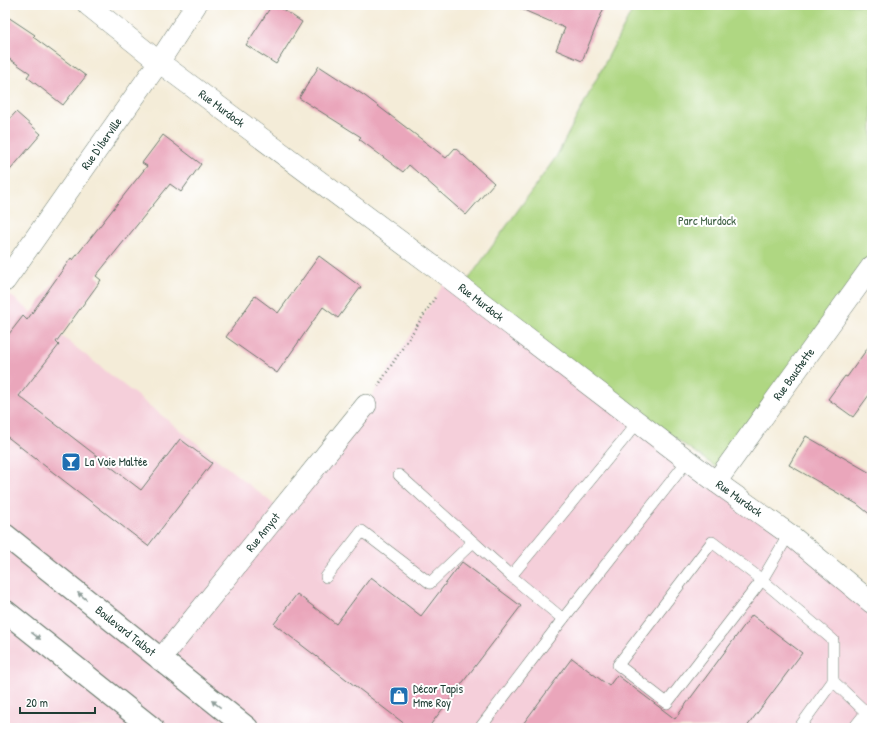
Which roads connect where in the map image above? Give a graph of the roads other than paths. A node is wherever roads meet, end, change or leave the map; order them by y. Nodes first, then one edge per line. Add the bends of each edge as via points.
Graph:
1 (88, 5) edge
2 (196, 5) edge
3 (159, 62) junction
4 (872, 266) edge
5 (5, 281) edge
6 (366, 405) road end
7 (638, 422) junction
8 (688, 460) junction
9 (399, 475) dead end
10 (716, 482) junction
11 (5, 534) edge
12 (790, 534) junction
13 (473, 542) junction
14 (511, 576) junction
15 (326, 577) dead end
16 (762, 580) junction
17 (872, 603) edge
18 (5, 611) edge
19 (563, 619) junction
20 (160, 660) junction
21 (833, 681) junction
22 (867, 719) edge
23 (152, 728) edge
24 (247, 728) edge
25 (480, 728) edge
26 (799, 728) edge

1 - 3 street, Rue Murdock
2 - 3 street, Rue D'Iberville
3 - 5 street, Rue D'Iberville
3 - 7 street, Rue Murdock
4 - 10 street, Rue Bouchette
6 - 20 street, Rue Amyot
7 - 8 street, Rue Murdock
7 - 14 lane
8 - 10 street, Rue Murdock
8 - 19 lane
9 - 13 lane
10 - 12 street, Rue Murdock
20 -> 11 main road, Boulevard Talbot
12 - 16 lane
12 - 17 street, Rue Murdock
13 - 14 lane
13 - 15 lane via 430,583 362,531
14 - 19 lane
16 - 16 lane via 667,703 618,665 712,542
16 - 21 lane via 833,640
18 -> 23 main road
19 - 25 lane
24 -> 20 main road, Boulevard Talbot
21 - 22 lane
21 - 26 lane

